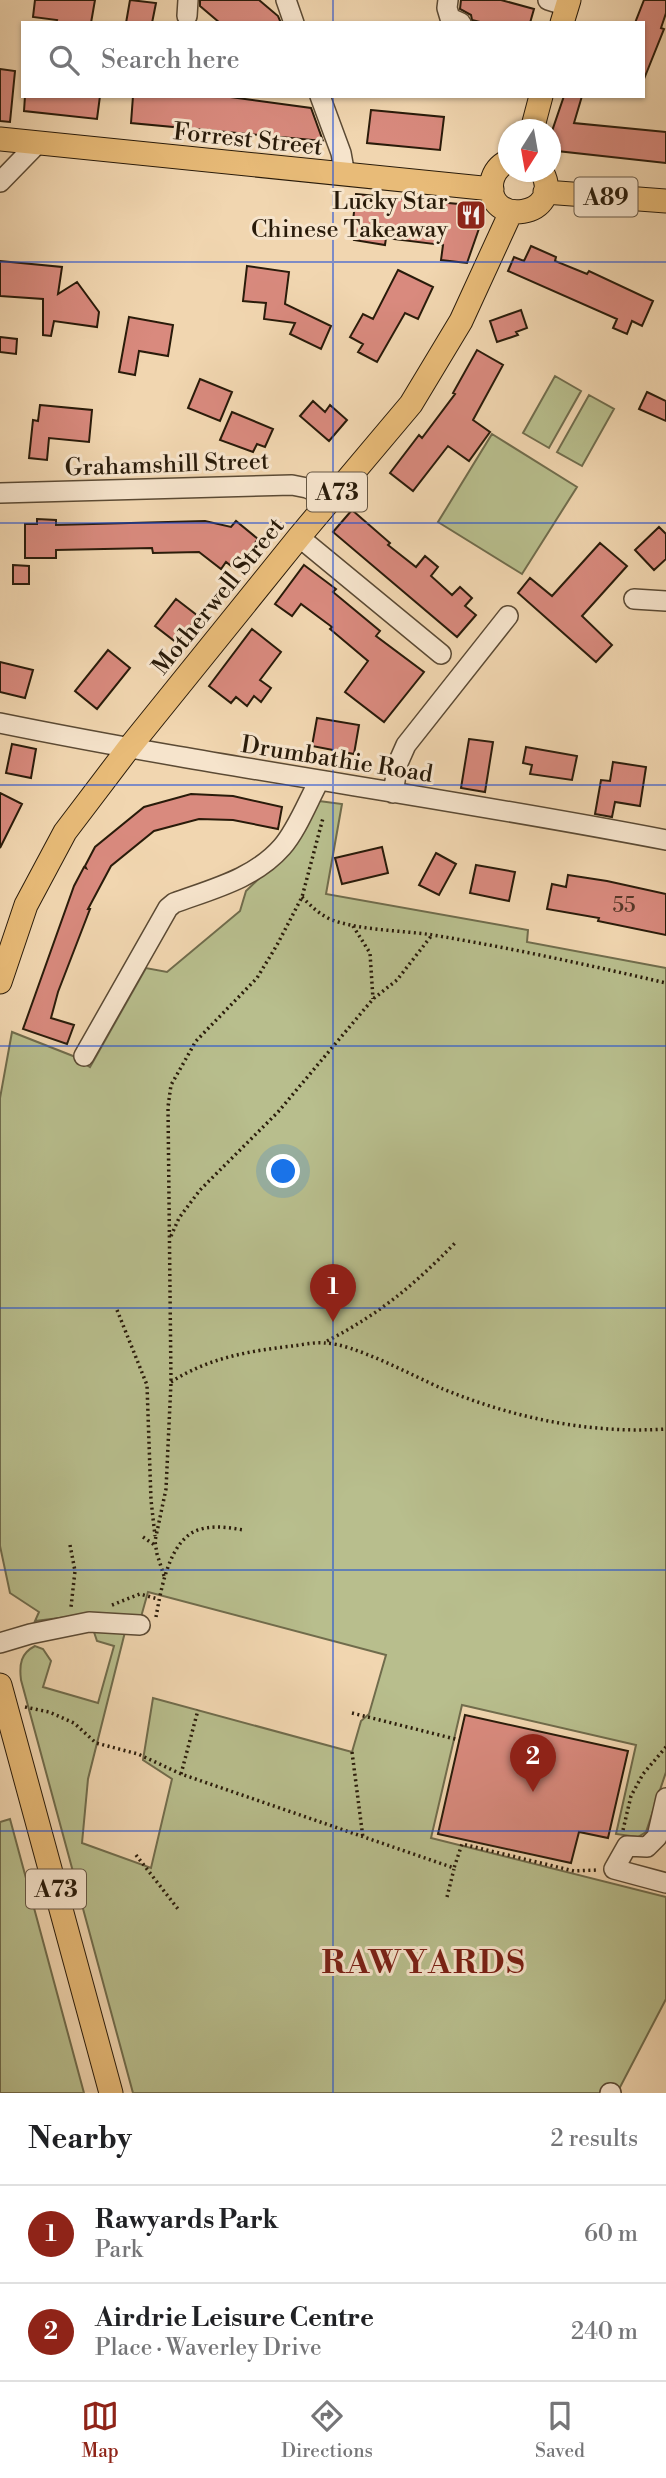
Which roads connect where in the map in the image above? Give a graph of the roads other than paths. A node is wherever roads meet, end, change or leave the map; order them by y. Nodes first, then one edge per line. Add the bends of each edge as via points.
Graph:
1 (286, 0) edge
2 (448, 0) edge
3 (293, 21) edge
4 (457, 21) edge
5 (321, 98) edge
6 (540, 98) edge
7 (535, 119) edge
8 (0, 139) edge
9 (38, 143) junction
10 (498, 168) edge
11 (345, 175) junction
12 (0, 182) edge
13 (544, 182) edge
14 (492, 189) junction
15 (666, 201) edge
16 (511, 212) junction
17 (0, 493) edge
18 (332, 499) junction
19 (299, 537) junction
20 (634, 599) dead end
21 (666, 601) edge
22 (508, 616) dead end
23 (441, 654) dead end
24 (0, 723) edge
25 (128, 749) junction
26 (319, 781) junction
27 (393, 793) junction
28 (666, 840) edge
29 (1, 979) edge
30 (84, 1056) dead end
31 (147, 1626) road end
32 (0, 1643) edge
33 (0, 1685) edge
34 (6, 1721) edge
35 (666, 1798) edge
36 (659, 1844) edge
37 (666, 1883) edge
38 (111, 2093) edge

1 - 3 street
2 - 4 street via 450,18
5 - 11 street
6 - 7 main road
8 - 9 main road, Forrest Street
9 - 11 main road, Forrest Street
9 - 12 street
10 - 14 main road
11 - 14 main road, Forrest Street
13 - 15 main road, A89
13 - 16 main road, A89 via 542,200 528,211
14 - 16 main road via 498,203
16 - 18 main road, Motherwell Street / A73 via 461,321 428,378
17 - 18 street, Grahamshill Street via 292,485
18 - 19 main road, Motherwell Street / A73
19 - 23 street
19 - 25 main road, Motherwell Street / A73
20 - 21 street
22 - 27 street via 406,745
24 - 25 street, Drumbathie Road
25 - 26 street, Drumbathie Road
25 - 29 main road, Motherwell Street / A73 via 49,859 26,905
26 - 27 street, Drumbathie Road
26 - 30 street via 284,845 270,859 247,876 169,908
27 - 28 street, Drumbathie Road
31 - 32 street via 89,1622
33 - 34 main road, A73
34 - 38 main road, A73
35 - 36 street
36 - 37 street via 627,1846 614,1870

